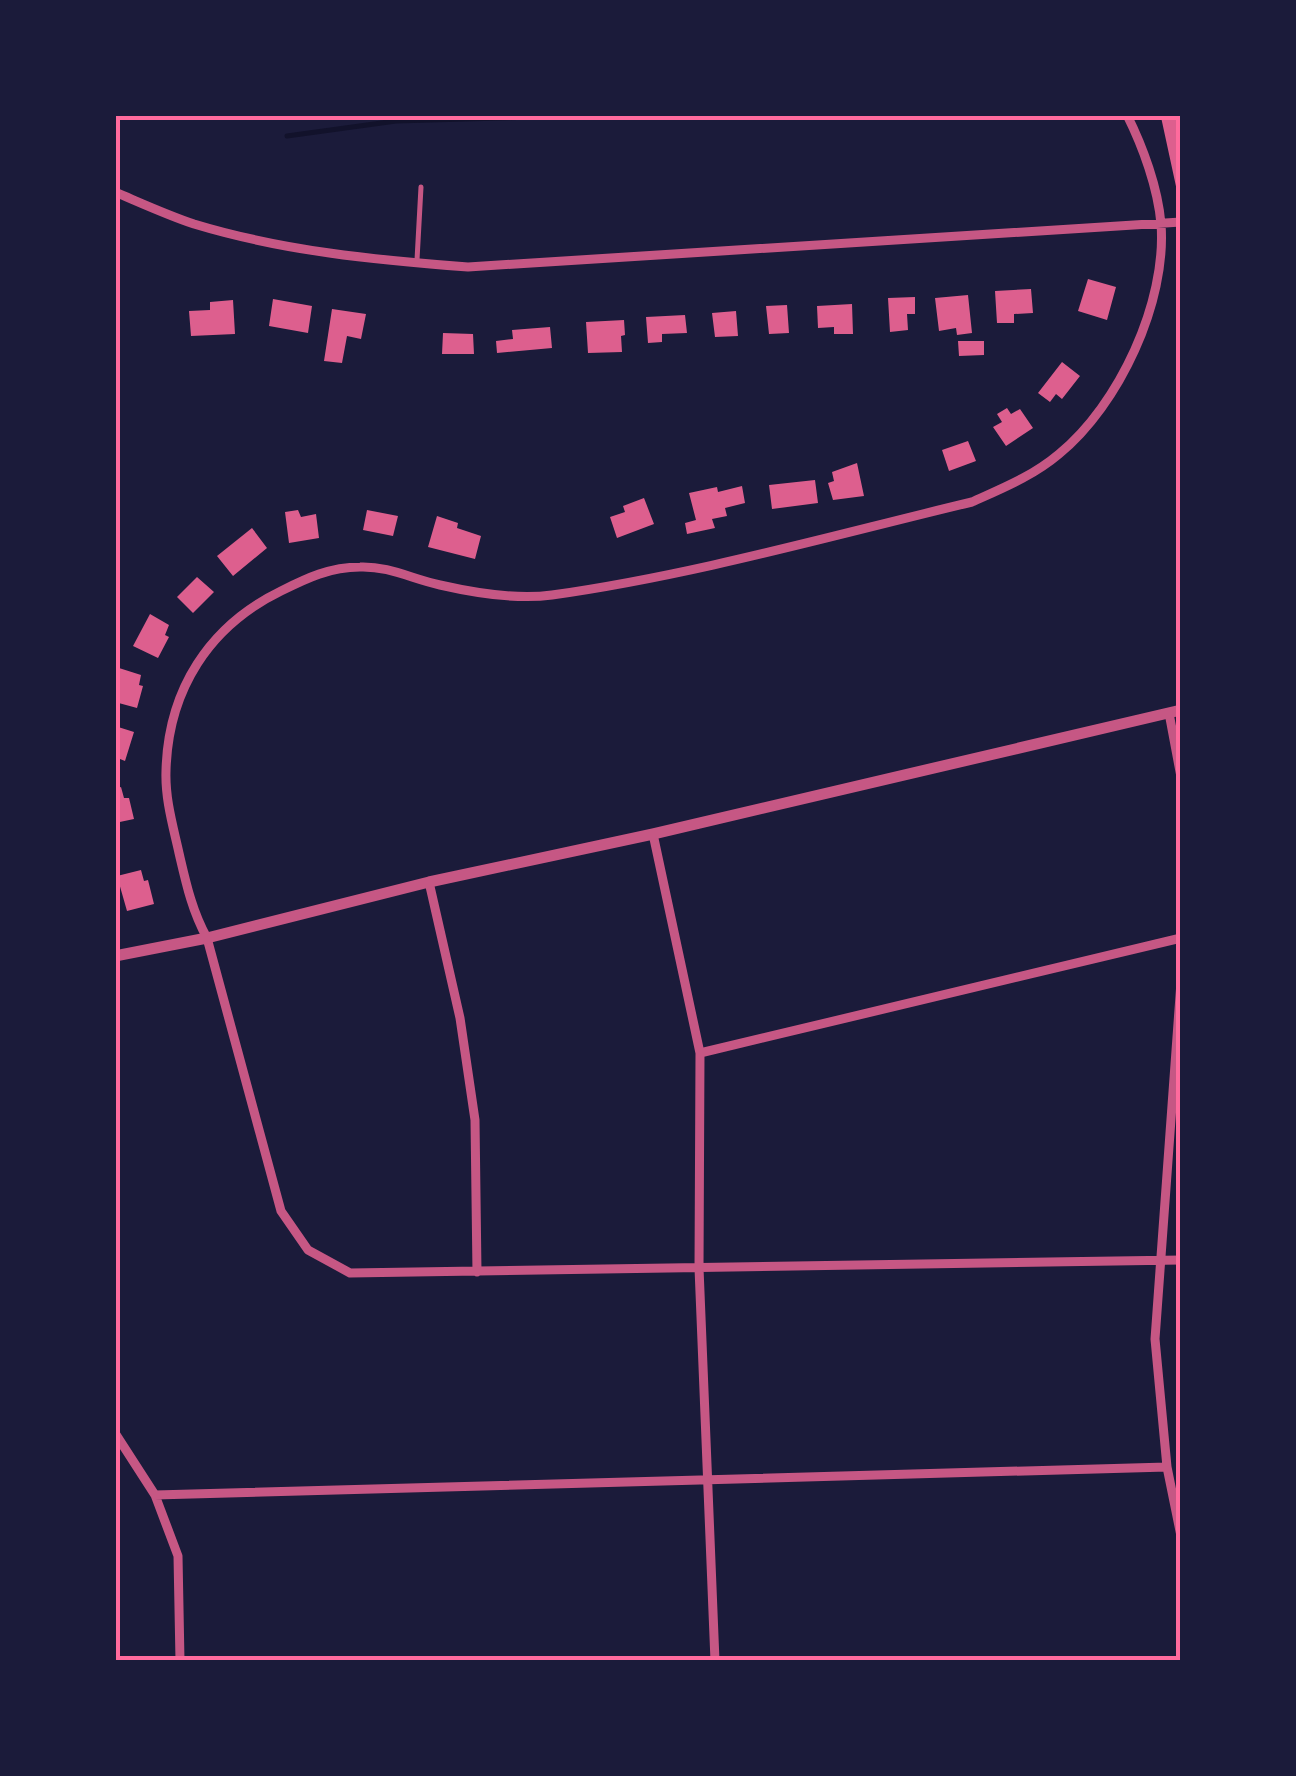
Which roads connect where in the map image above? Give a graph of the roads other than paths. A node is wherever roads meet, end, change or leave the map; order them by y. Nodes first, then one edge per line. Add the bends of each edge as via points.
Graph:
1 (1127, 115) edge
2 (421, 187) dead end
3 (115, 192) edge
4 (1181, 222) edge
5 (1160, 223) junction
6 (417, 264) junction
7 (1175, 711) edge
8 (1181, 778) edge
9 (653, 834) junction
10 (429, 882) junction
11 (208, 938) junction
12 (1181, 938) edge
13 (115, 956) edge
14 (1181, 982) edge
15 (700, 1053) junction
16 (1181, 1260) edge
17 (1162, 1262) junction
18 (699, 1268) junction
19 (477, 1272) junction
20 (115, 1432) edge
21 (1168, 1468) junction
22 (709, 1479) junction
23 (155, 1494) junction
24 (1181, 1536) edge
25 (180, 1661) edge
26 (714, 1661) edge

1 - 5 street
2 - 6 lane
3 - 6 street via 193,224 297,248
4 - 5 street
5 - 6 street via 468,267
5 - 11 street via 1158,276 1145,325 1105,400 1060,453 1026,478 972,502 612,587 541,597 490,594 396,570 326,570 228,623 180,697 166,773 194,915
7 - 8 street
7 - 9 street
9 - 10 street
9 - 15 street
10 - 11 street
10 - 19 street via 475,1120
11 - 13 street
11 - 19 street via 281,1210 308,1250 350,1273
12 - 15 street
14 - 17 street
15 - 18 street
16 - 17 street
17 - 18 street
17 - 21 street via 1155,1339
18 - 19 street
18 - 22 street
20 - 23 street
21 - 22 street
21 - 24 street
22 - 23 street
22 - 26 street
23 - 25 street via 178,1556

